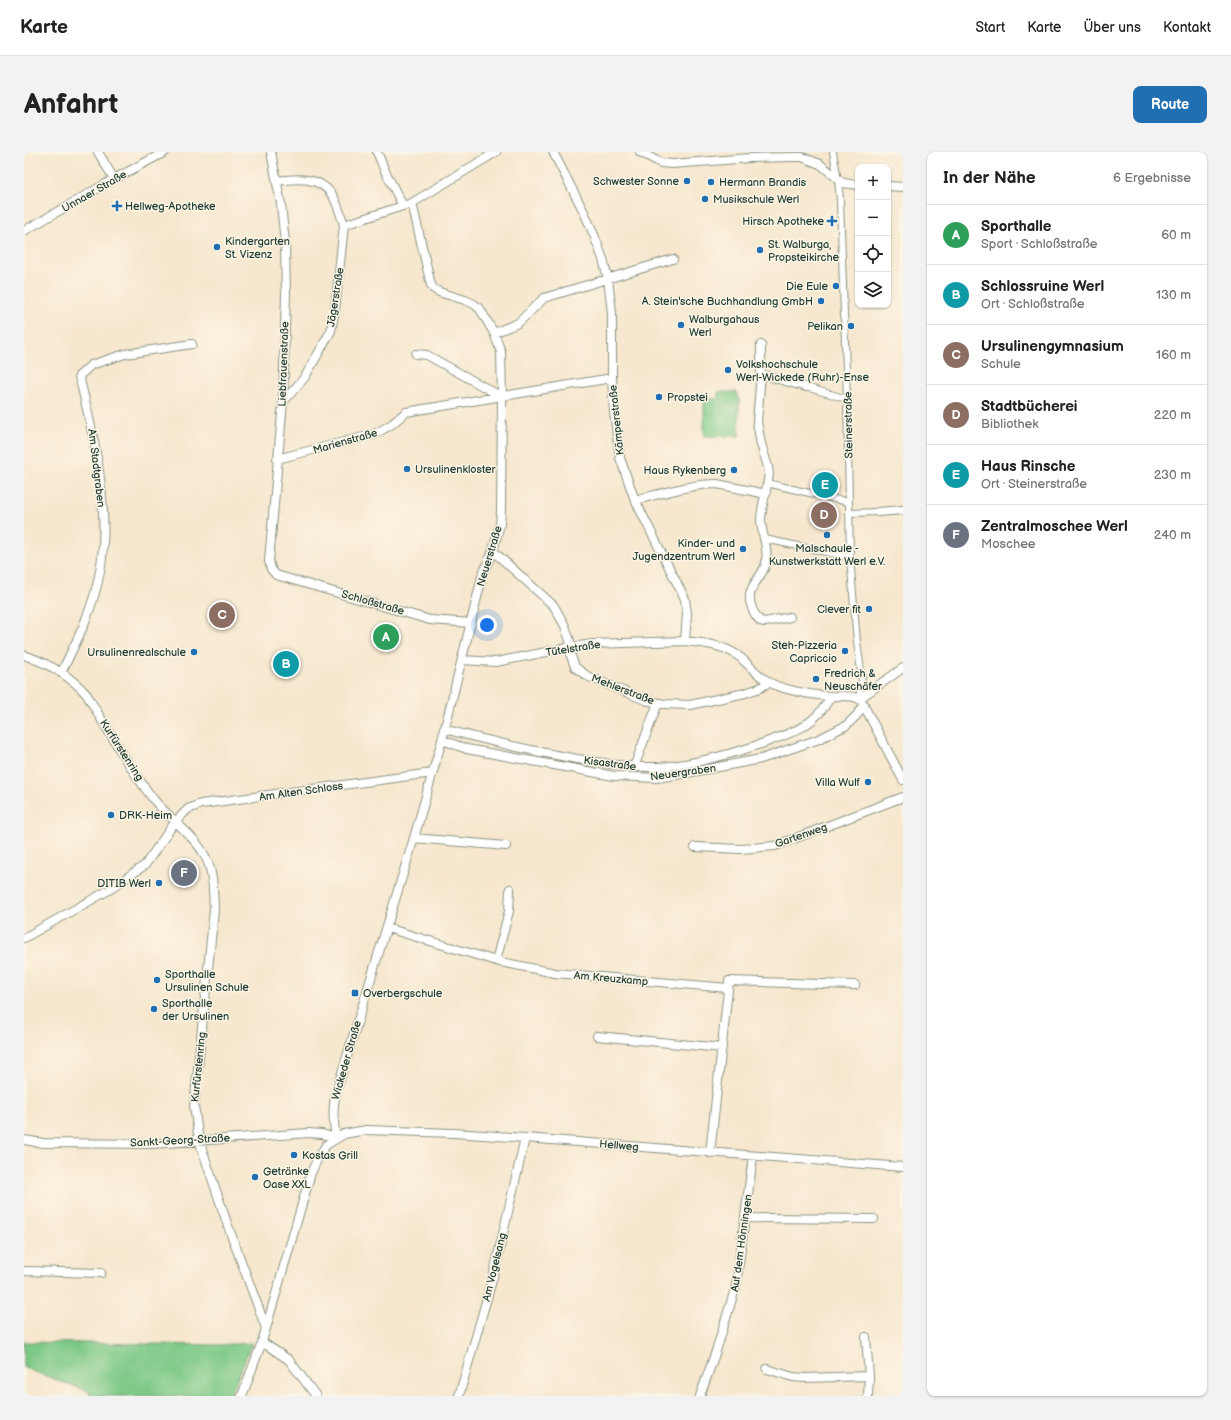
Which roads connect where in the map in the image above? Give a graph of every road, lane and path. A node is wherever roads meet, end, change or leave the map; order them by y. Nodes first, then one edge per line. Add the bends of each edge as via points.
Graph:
1 (98, 152) edge
2 (165, 152) edge
3 (271, 152) edge
4 (377, 152) edge
5 (496, 152) edge
6 (552, 152) edge
7 (640, 152) edge
8 (832, 152) edge
9 (114, 179) junction
10 (838, 180) junction
11 (277, 181) junction
12 (855, 185) edge
13 (891, 186) edge
14 (903, 187) edge
15 (412, 203) junction
16 (404, 206) junction
17 (344, 225) junction
18 (24, 231) edge
19 (673, 259) dead end
20 (608, 279) junction
21 (494, 333) junction
22 (192, 344) dead end
23 (761, 345) dead end
24 (416, 354) dead end
25 (761, 374) junction
26 (612, 378) junction
27 (806, 387) joint
28 (502, 397) junction
29 (848, 399) junction
30 (283, 402) junction
31 (277, 459) junction
32 (768, 483) junction
33 (766, 494) junction
34 (635, 500) junction
35 (848, 502) junction
36 (903, 510) edge
37 (849, 512) junction
38 (878, 512) joint
39 (765, 539) junction
40 (493, 551) junction
41 (850, 557) junction
42 (276, 575) joint
43 (790, 617) dead end
44 (471, 623) junction
45 (685, 641) junction
46 (572, 647) junction
47 (24, 655) edge
48 (462, 660) junction
49 (903, 668) edge
50 (61, 673) junction
51 (769, 682) junction
52 (831, 696) junction
53 (862, 701) junction
54 (658, 703) junction
55 (444, 729) junction
56 (442, 740) junction
57 (634, 767) junction
58 (432, 773) junction
59 (903, 780) edge
60 (903, 797) edge
61 (175, 822) junction
62 (414, 838) junction
63 (506, 846) dead end
64 (695, 847) dead end
65 (510, 889) dead end
66 (387, 928) junction
67 (24, 938) edge
68 (496, 961) junction
69 (729, 985) junction
70 (855, 985) dead end
71 (597, 1036) dead end
72 (722, 1048) junction
73 (336, 1138) junction
74 (525, 1138) junction
75 (24, 1140) edge
76 (200, 1140) junction
77 (710, 1153) junction
78 (753, 1156) junction
79 (903, 1167) edge
80 (746, 1218) junction
81 (874, 1220) dead end
82 (24, 1271) edge
83 (101, 1273) dead end
84 (266, 1328) junction
85 (866, 1337) dead end
86 (262, 1342) junction
87 (767, 1369) dead end
88 (869, 1376) junction
89 (242, 1396) edge
90 (316, 1396) edge
91 (459, 1396) edge
92 (700, 1396) edge
93 (868, 1396) edge

1 - 9 street
2 - 9 street, Unnaer Straße
3 - 11 street, Liebfrauenstraße
4 - 16 street
5 - 15 street
6 - 20 street, Kämperstraße via 590,224
7 - 10 street via 660,163 672,164 802,157 820,164
8 - 10 street, Steinerstraße
9 - 18 street, Unnaer Straße
10 - 12 street
10 - 29 street, Steinerstraße
11 - 17 street via 309,179 322,185 333,196
11 - 30 street, Liebfrauenstraße via 285,243
13 - 14 street
15 - 16 street
15 - 21 street, Neuerstraße via 431,286 439,292 474,304 480,309
16 - 17 street
17 - 30 street, Jägerstraße via 336,310 331,331 304,377
19 - 20 street
20 - 21 street via 544,298 518,322
20 - 26 street, Kämperstraße via 612,313
21 - 28 street, Neuerstraße via 501,352
22 - 50 street, Am Stadtgraben via 125,354 91,365 79,376 91,422 101,491 103,538 100,572 92,601 81,633
23 - 25 street
24 - 28 street via 427,355
25 - 27 street
25 - 32 street via 757,422 768,467
26 - 28 street
26 - 34 street, Kämperstraße via 620,458
27 - 29 street
28 - 31 street, Marienstraße via 406,412 376,434
28 - 40 street, Neuerstraße via 501,512
29 - 35 street, Steinerstraße
30 - 31 street, Liebfrauenstraße
31 - 42 street, Liebfrauenstraße via 269,562
32 - 33 street
32 - 35 street
33 - 34 street via 710,484
33 - 39 street via 761,518
34 - 45 street, Kämperstraße via 685,599
35 - 37 street, Steinerstraße
36 - 38 street
37 - 38 street
37 - 41 street, Steinerstraße
39 - 41 street
39 - 43 street via 766,563 750,593 752,609 762,622
40 - 44 street, Neuerstraße via 483,573
40 - 46 street, Mehlerstraße via 554,606 566,626
41 - 53 street, Steinerstraße
42 - 44 street, Schloßstraße via 430,620
44 - 48 street, Neuerstraße
45 - 46 street, Tütelstraße via 609,642
45 - 51 street via 705,643 728,651
46 - 48 street, Tütelstraße via 496,662
46 - 54 street, Mehlerstraße via 571,656 575,667 587,676
47 - 50 street, Kurfürstenring via 39,660
48 - 55 street, Neuerstraße
49 - 53 street, Neuergraben
50 - 61 street, Kurfürstenring via 87,695 155,801
51 - 52 street via 797,691
51 - 54 street, Mehlerstraße via 745,693 690,705
52 - 53 street via 851,696
52 - 57 street, Kisastraße via 817,716 791,733 696,762
53 - 56 street, Neuergraben via 857,715 847,724 787,750 761,759 656,778 614,776 467,749
53 - 59 street
54 - 57 street
55 - 56 street, Neuerstraße
55 - 57 street, Kisastraße via 541,752
56 - 58 street, Neuerstraße
58 - 61 street, Am Alten Schloss via 201,804 188,809
58 - 62 street, Wickeder Straße
60 - 64 street, Gartenweg via 775,846 741,849
61 - 67 street, Am Alten Schloss via 145,865 109,890
61 - 76 street, Kurfürstenring via 205,855 210,867 213,888 214,910 194,1106
62 - 63 street
62 - 66 street, Wickeder Straße
65 - 68 street via 509,911
66 - 68 street, Am Kreuzkamp
66 - 73 street, Wickeder Straße via 333,1103 332,1117
68 - 69 street, Am Kreuzkamp via 555,973
69 - 70 street, Am Kreuzkamp
69 - 72 street
71 - 72 street
72 - 77 street
73 - 74 street, Hellweg via 366,1130
73 - 76 street, Sankt-Georg-Straße via 309,1133
73 - 84 street via 326,1145 311,1173
74 - 77 street, Hellweg
74 - 91 street, Am Vogelsang via 493,1277
75 - 76 street, Sankt-Georg-Straße via 43,1143 152,1144
76 - 84 street, Kurfürstenring via 228,1226
77 - 78 street, Hellweg
78 - 79 street, Hellweg
78 - 80 street, Auf dem Hönningen
80 - 81 street
80 - 92 street, Auf dem Hönningen via 736,1286
82 - 83 street
84 - 86 street
85 - 88 street
86 - 89 street
86 - 90 street via 289,1360
87 - 88 street via 806,1378
88 - 93 street

